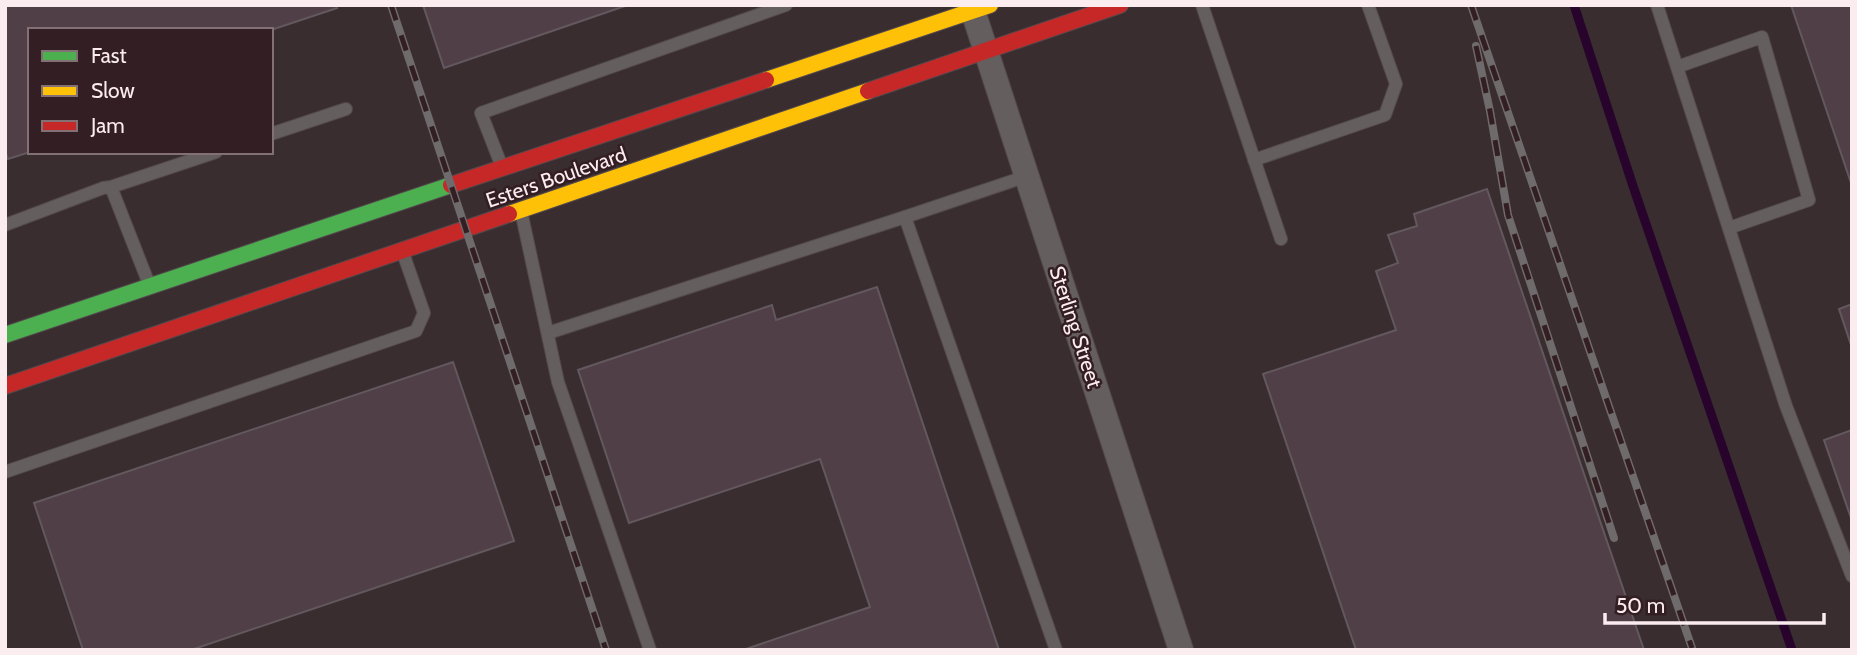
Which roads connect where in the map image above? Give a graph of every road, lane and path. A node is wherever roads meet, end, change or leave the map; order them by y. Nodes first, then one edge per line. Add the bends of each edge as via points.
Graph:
1 (786, 5) edge
2 (1120, 5) edge
3 (1202, 5) edge
4 (1368, 5) edge
5 (1657, 5) edge
6 (978, 7) edge
7 (986, 51) junction
8 (1677, 67) junction
9 (346, 109) dead end
10 (273, 133) edge
11 (210, 154) edge
12 (1254, 160) junction
13 (503, 168) junction
14 (1027, 176) junction
15 (111, 187) junction
16 (521, 211) junction
17 (905, 217) junction
18 (5, 225) edge
19 (1729, 228) junction
20 (1281, 239) dead end
21 (403, 251) junction
22 (149, 286) junction
23 (548, 332) junction
24 (5, 335) edge
25 (5, 386) edge
26 (5, 472) edge
27 (1852, 576) edge
28 (650, 650) edge
29 (1055, 650) edge
30 (1181, 650) edge

1 - 13 lane via 481,113
2 - 7 main road, Esters Boulevard
3 - 12 lane
4 - 12 lane via 1396,84 1385,115
5 - 8 lane
6 - 7 street, Sterling Street
6 - 13 main road, Esters Boulevard
7 - 14 street, Sterling Street
7 - 16 main road, Esters Boulevard
8 - 19 lane
8 - 19 lane via 1762,37 1809,200
9 - 10 lane
11 - 15 lane
12 - 20 lane
13 - 22 main road, Esters Boulevard
14 - 17 lane
14 - 30 street, Sterling Street
15 - 18 lane
15 - 22 lane
16 - 21 main road, Esters Boulevard
16 - 23 lane
17 - 23 lane
17 - 29 lane
19 - 27 lane via 1786,405
21 - 25 main road, Esters Boulevard
21 - 26 lane via 424,313 416,331
22 - 24 main road, Esters Boulevard
23 - 28 lane via 558,382

